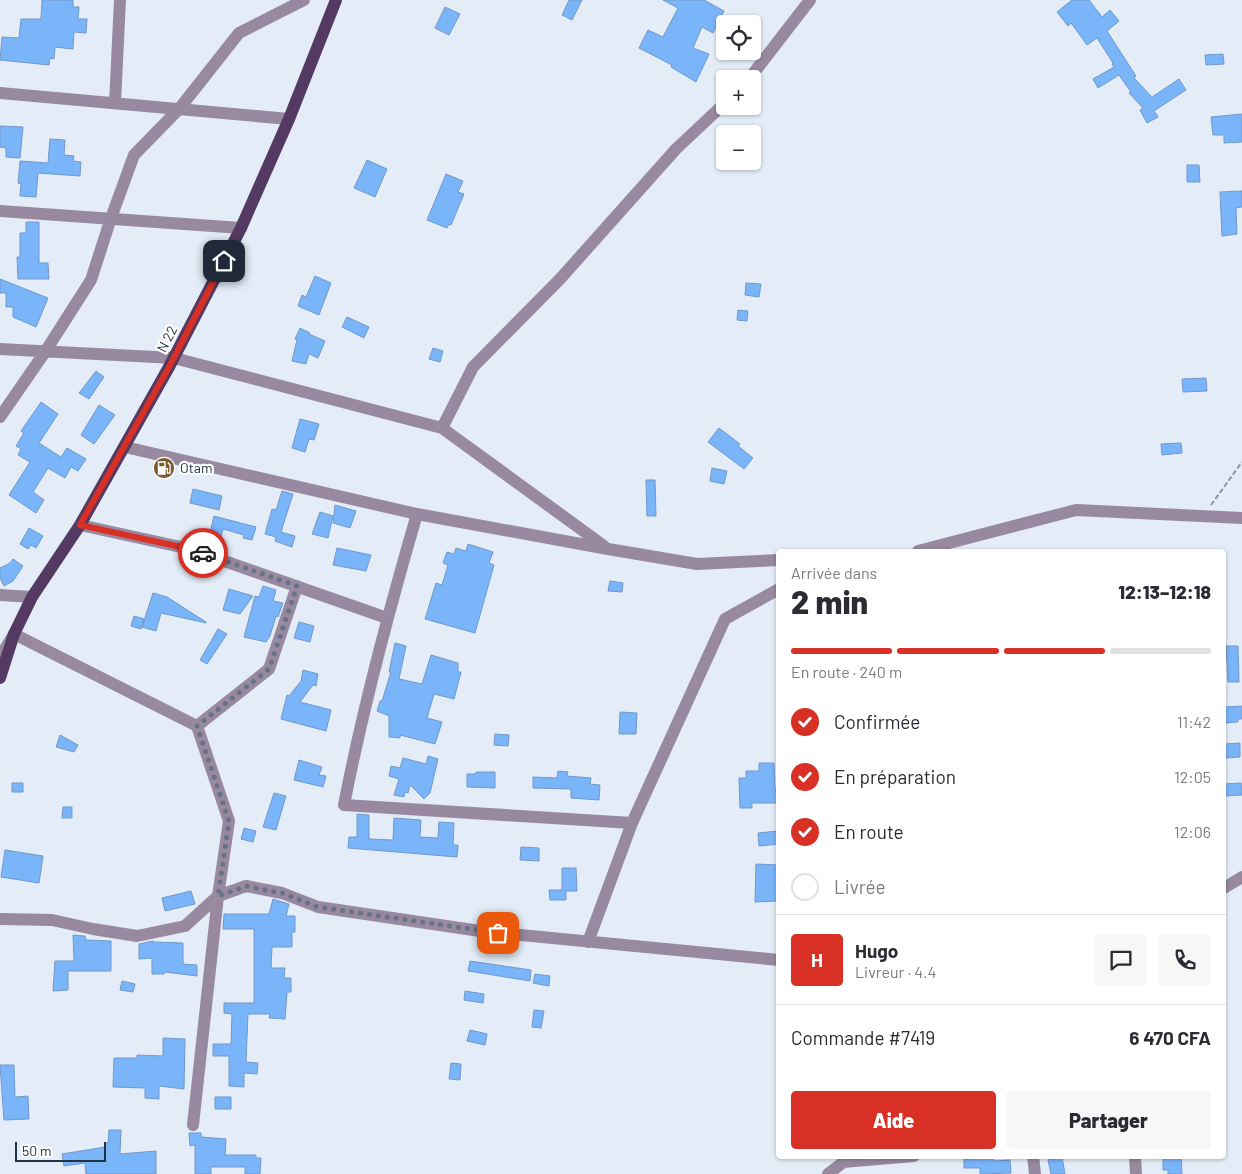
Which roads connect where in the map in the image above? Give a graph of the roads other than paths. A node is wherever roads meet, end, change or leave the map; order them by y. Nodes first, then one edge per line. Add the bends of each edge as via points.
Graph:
1 (120, 0) edge
2 (304, 0) edge
3 (336, 0) edge
4 (810, 0) edge
5 (756, 70) edge
6 (0, 94) edge
7 (115, 103) junction
8 (179, 109) junction
9 (716, 111) edge
10 (289, 119) junction
11 (0, 211) edge
12 (111, 218) junction
13 (241, 228) junction
14 (0, 349) edge
15 (45, 352) junction
16 (174, 358) junction
17 (0, 417) edge
18 (442, 428) junction
19 (125, 446) junction
20 (417, 514) junction
21 (1242, 518) edge
22 (80, 525) junction
23 (608, 549) junction
24 (926, 549) edge
25 (776, 560) edge
26 (297, 586) junction
27 (776, 591) edge
28 (0, 595) edge
29 (32, 597) junction
30 (387, 618) junction
31 (14, 634) junction
32 (0, 657) edge
33 (0, 678) edge
34 (197, 726) junction
35 (632, 823) junction
36 (1242, 877) edge
37 (1226, 887) edge
38 (218, 896) junction
39 (0, 920) edge
40 (588, 942) junction
41 (776, 960) edge
42 (193, 1125) dead end
43 (847, 1159) edge
44 (1032, 1159) edge
45 (1134, 1159) edge
46 (828, 1174) edge
47 (1035, 1174) edge
48 (1136, 1174) edge

1 - 7 street
2 - 8 street via 238,34
3 - 10 main road, N 22 / N 22
4 - 5 street
6 - 7 street
7 - 8 street
8 - 10 street
8 - 12 street via 134,155
9 - 18 street via 676,149 560,279 473,367
10 - 13 main road, N 22 / N 22
11 - 12 street
12 - 13 street
12 - 15 street via 91,280
13 - 16 main road, N 22 / N 22
14 - 15 street
15 - 16 street
15 - 17 street
16 - 18 street
16 - 19 main road, N 22 / N 22
18 - 23 street
19 - 20 street
19 - 22 main road, N 22 / N 22
20 - 23 street
20 - 30 street
21 - 24 street via 1076,510
22 - 26 street via 190,549
22 - 29 main road, N 22 / N 22
23 - 25 street via 697,564
26 - 30 street
26 - 34 street via 269,669
27 - 35 street via 725,619
28 - 29 street
29 - 31 main road, N 22 / N 22
30 - 35 street via 344,805
31 - 32 street
31 - 33 main road, N 22 / N 22
31 - 34 street
34 - 38 street via 229,821
35 - 40 street
36 - 37 street
38 - 39 street via 185,926 137,936 52,920
38 - 40 street via 246,886 282,893 318,907 480,932
38 - 42 street
40 - 41 street
43 - 46 street
44 - 47 street
45 - 48 street

